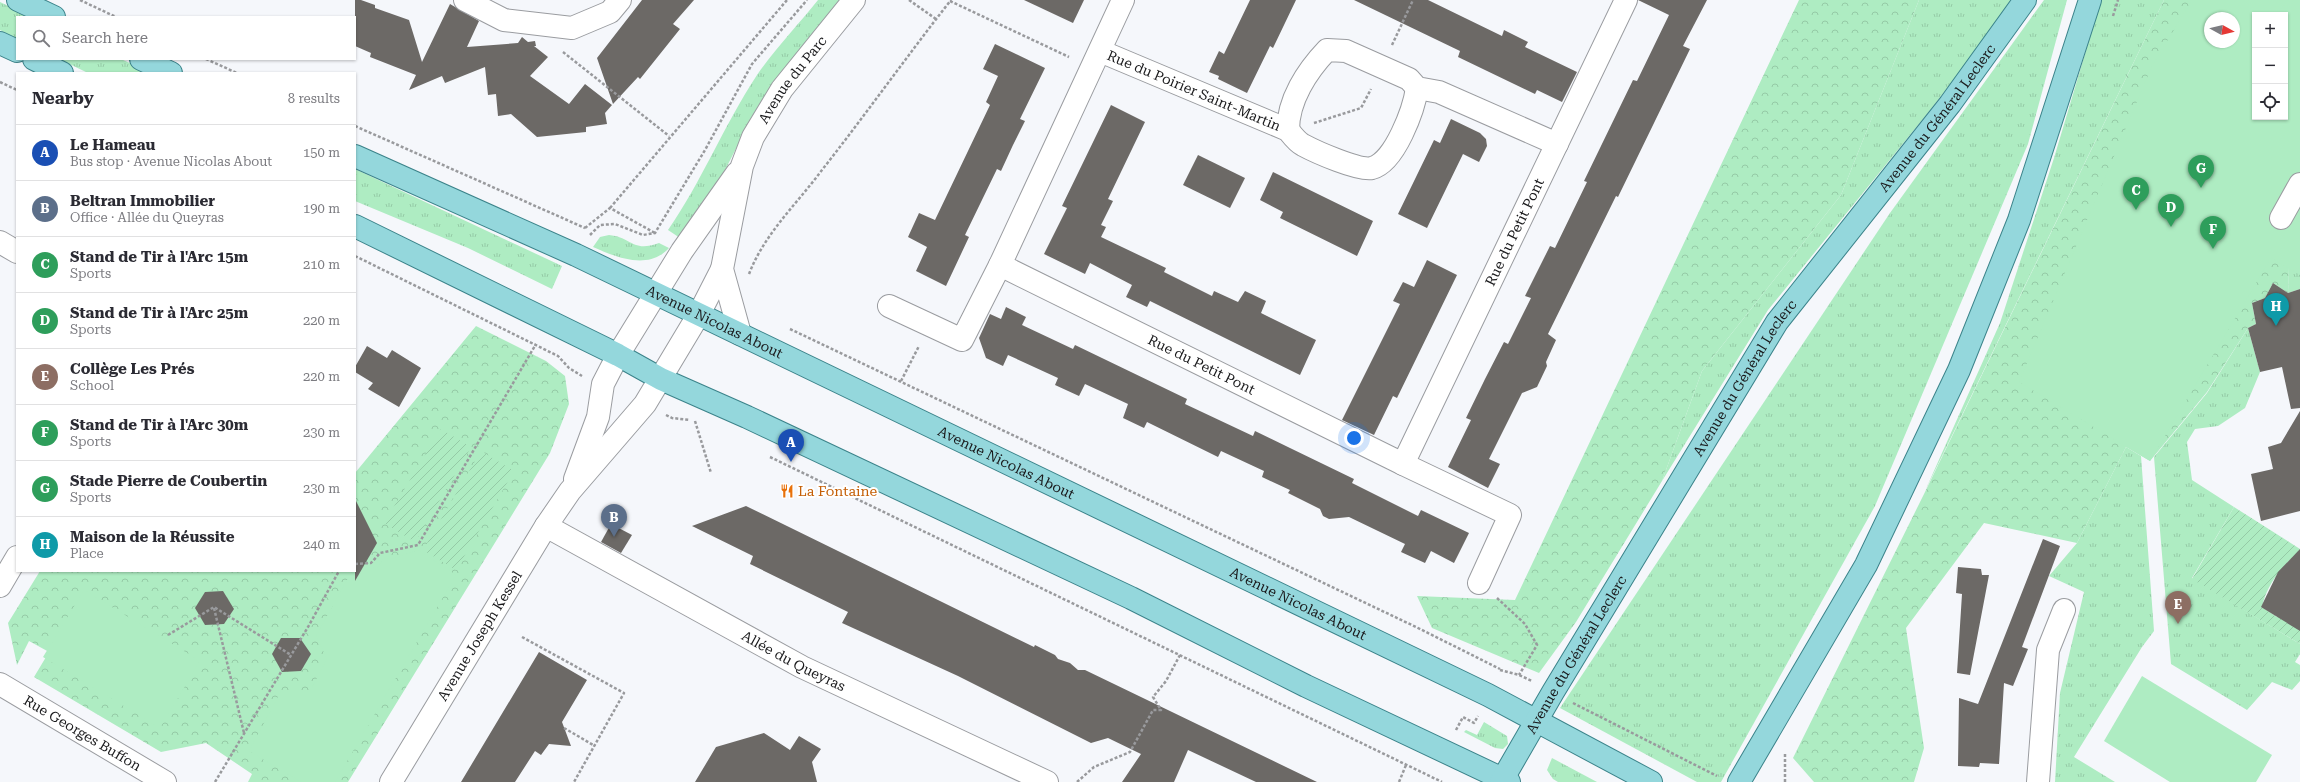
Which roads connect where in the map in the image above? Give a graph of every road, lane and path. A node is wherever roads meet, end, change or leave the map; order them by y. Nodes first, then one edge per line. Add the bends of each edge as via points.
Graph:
1 (18, 0) edge
2 (80, 0) edge
3 (465, 0) edge
4 (620, 0) edge
5 (787, 0) edge
6 (807, 0) edge
7 (854, 0) edge
8 (909, 0) edge
9 (1123, 0) edge
10 (1626, 0) edge
11 (2025, 0) edge
12 (2090, 0) edge
13 (951, 1) edge
14 (52, 16) edge
15 (114, 16) edge
16 (936, 19) junction
17 (0, 43) edge
18 (558, 48) dead end
19 (16, 51) edge
20 (36, 60) edge
21 (143, 60) edge
22 (208, 60) edge
23 (1096, 60) junction
24 (60, 72) edge
25 (169, 72) edge
26 (235, 72) edge
27 (0, 82) edge
28 (1417, 88) junction
29 (16, 90) edge
30 (356, 126) edge
31 (1288, 130) junction
32 (669, 136) junction
33 (1557, 144) junction
34 (356, 156) edge
35 (742, 166) junction
36 (2300, 184) edge
37 (610, 208) junction
38 (2281, 218) dead end
39 (356, 226) edge
40 (585, 228) junction
41 (655, 233) junction
42 (0, 242) edge
43 (16, 251) edge
44 (576, 255) junction
45 (356, 256) edge
46 (1000, 265) junction
47 (722, 269) junction
48 (748, 278) dead end
49 (655, 293) junction
50 (889, 306) dead end
51 (699, 314) junction
52 (930, 325) junction
53 (790, 329) dead end
54 (740, 334) junction
55 (536, 344) junction
56 (618, 355) junction
57 (582, 377) dead end
58 (661, 379) junction
59 (901, 381) junction
60 (695, 420) dead end
61 (764, 454) dead end
62 (1403, 464) junction
63 (711, 473) dead end
64 (570, 491) junction
65 (546, 526) junction
66 (16, 559) edge
67 (356, 564) edge
68 (338, 572) edge
69 (1479, 582) joint
70 (0, 586) edge
71 (214, 607) junction
72 (2064, 610) dead end
73 (168, 635) dead end
74 (522, 637) dead end
75 (1180, 655) junction
76 (291, 656) junction
77 (1500, 669) dead end
78 (1519, 675) dead end
79 (0, 684) edge
80 (1537, 721) junction
81 (564, 728) dead end
82 (244, 734) junction
83 (595, 746) junction
84 (1406, 765) junction
85 (1505, 781) edge
86 (165, 782) edge
87 (215, 782) edge
88 (391, 782) edge
89 (574, 782) edge
90 (1047, 782) edge
91 (1077, 782) edge
92 (1399, 782) edge
93 (1442, 782) edge
94 (1651, 782) edge
95 (1739, 782) edge
96 (2038, 782) edge

1 - 14 main road
2 - 15 path
3 - 4 street via 504,20 572,28 610,12
5 - 32 path
6 - 41 path via 752,64 705,150
7 - 35 street, Avenue du Parc via 782,89 752,137
8 - 16 path
9 - 23 street
10 - 33 street, Rue du Petit Pont
11 - 80 main road, Avenue du Général Leclerc via 1950,104 1777,322
12 - 95 main road via 2019,220 1960,370 1866,565
13 - 16 path
13 - 23 path
16 - 48 path via 815,180 777,224 757,254
17 - 19 main road
18 - 32 path
20 - 24 main road
21 - 25 main road
22 - 26 path
23 - 31 street, Rue du Poirier Saint-Martin
23 - 46 street
27 - 29 path
28 - 31 street, Rue du Poirier Saint-Martin via 1415,105 1388,158 1372,168 1357,167 1302,145
28 - 31 street, Rue du Poirier Saint-Martin via 1409,79 1382,66 1346,51 1327,50 1310,68 1288,115
28 - 33 street, Rue du Poirier Saint-Martin via 1439,92
30 - 40 path
32 - 37 path
33 - 62 street, Rue du Petit Pont
34 - 44 main road, Avenue Nicolas About
35 - 47 street, Avenue du Parc
35 - 49 street, Avenue du Parc
36 - 38 street
37 - 40 path
37 - 41 path
39 - 56 main road
40 - 44 path
41 - 44 path via 642,235 615,224 600,225 588,236
42 - 43 street
44 - 49 main road, Avenue Nicolas About
45 - 55 path
46 - 52 street via 962,340
46 - 62 street, Rue du Petit Pont
47 - 51 street, Avenue du Parc
47 - 54 street, Avenue du Parc
49 - 51 main road, Avenue Nicolas About
49 - 56 street, Avenue Joseph Kessel
50 - 52 street
51 - 54 main road, Avenue Nicolas About
51 - 58 street, Avenue Joseph Kessel
52 - 59 path
53 - 59 path
54 - 80 main road, Avenue Nicolas About
55 - 57 path via 558,356
55 - 67 path via 418,545 380,553 371,564
56 - 58 main road
56 - 64 street, Avenue Joseph Kessel via 603,384 598,417
58 - 64 street, Avenue Joseph Kessel via 645,404
58 - 85 main road via 1131,598 1306,686
59 - 77 path
60 - 63 path
61 - 75 path
62 - 69 street, Rue du Petit Pont via 1510,515
64 - 65 street, Avenue Joseph Kessel
65 - 88 street, Avenue Joseph Kessel
65 - 90 street, Allée du Queyras via 802,667
66 - 70 street
68 - 76 path
69 - 78 path via 1525,624 1537,645
71 - 73 path
71 - 76 path
71 - 82 path
72 - 96 street via 2048,650
74 - 83 path via 624,693
75 - 84 path
75 - 91 path via 1166,681 1153,697 1161,710 1153,710 1130,752 1094,767
76 - 82 path
79 - 86 street, Rue Georges Buffon
80 - 85 main road, Avenue du Général Leclerc
80 - 94 main road, Avenue Nicolas About
81 - 83 path
82 - 87 path
83 - 89 path
84 - 92 path
84 - 93 path

